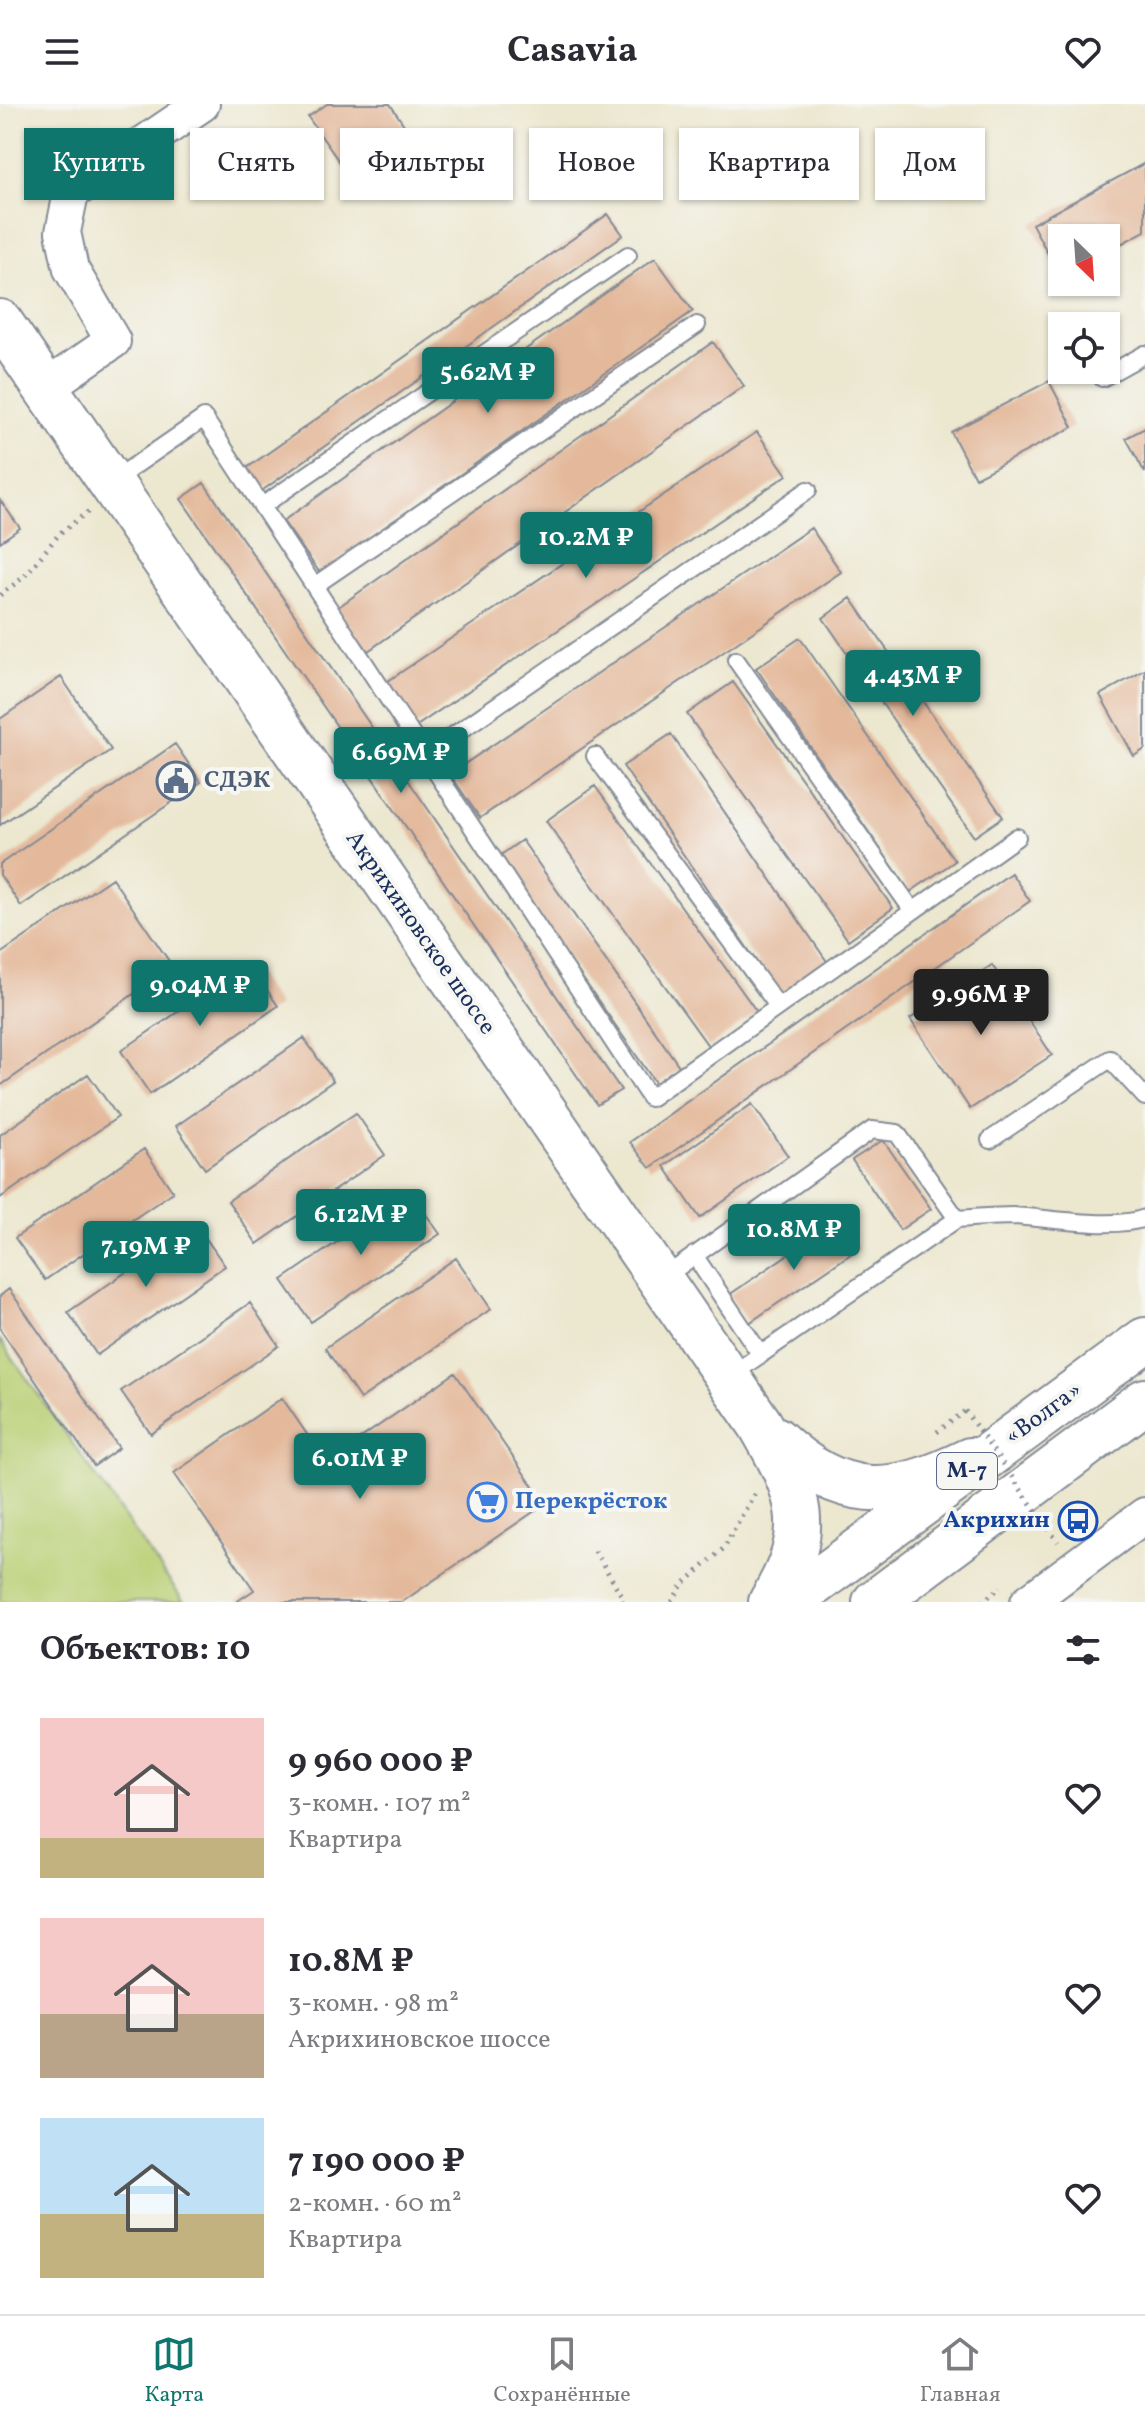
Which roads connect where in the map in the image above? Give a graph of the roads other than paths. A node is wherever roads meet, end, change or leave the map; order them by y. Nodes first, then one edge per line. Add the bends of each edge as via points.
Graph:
1 (202, 104) edge
2 (628, 255) dead end
3 (697, 325) dead end
4 (10, 343) edge
5 (1145, 354) edge
6 (1120, 368) edge
7 (45, 388) junction
8 (808, 490) dead end
9 (100, 496) junction
10 (262, 506) junction
11 (314, 586) junction
12 (736, 660) dead end
13 (425, 755) junction
14 (595, 756) dead end
15 (1017, 837) dead end
16 (913, 911) junction
17 (778, 1006) junction
18 (1145, 1097) edge
19 (990, 1140) dead end
20 (1145, 1218) edge
21 (957, 1219) junction
22 (677, 1268) junction
23 (1145, 1340) edge
24 (744, 1366) junction
25 (1145, 1401) edge
26 (760, 1424) junction
27 (1004, 1443) junction
28 (1145, 1515) edge
29 (771, 1602) edge
30 (789, 1602) edge
31 (875, 1602) edge
32 (1028, 1602) edge

1 - 7 street via 71,193 63,232 71,269 113,341
2 - 10 lane
3 - 11 lane
4 - 7 main road, Акрихиновское шоссе
5 - 6 lane
7 - 9 main road, Акрихиновское шоссе
8 - 13 lane
9 - 10 lane via 204,418
9 - 22 main road, Акрихиновское шоссе via 576,1149
10 - 11 lane
11 - 13 lane
12 - 16 lane
13 - 17 lane via 650,1098
14 - 17 lane
15 - 16 lane
16 - 17 lane
18 - 19 lane via 1110,1059
20 - 21 lane
21 - 22 lane via 897,1133 872,1130
21 - 24 lane
22 - 24 main road, Акрихиновское шоссе
23 - 27 main road, «Волга» / М-7
24 - 26 main road, Акрихиновское шоссе
25 - 31 main road, «Волга» / М-7
26 - 27 main road, Акрихиновское шоссе via 816,1472 872,1490 943,1473
26 - 29 main road, Акрихиновское шоссе via 782,1463 799,1511 791,1567
27 - 30 main road, «Волга» / М-7
28 - 32 street

